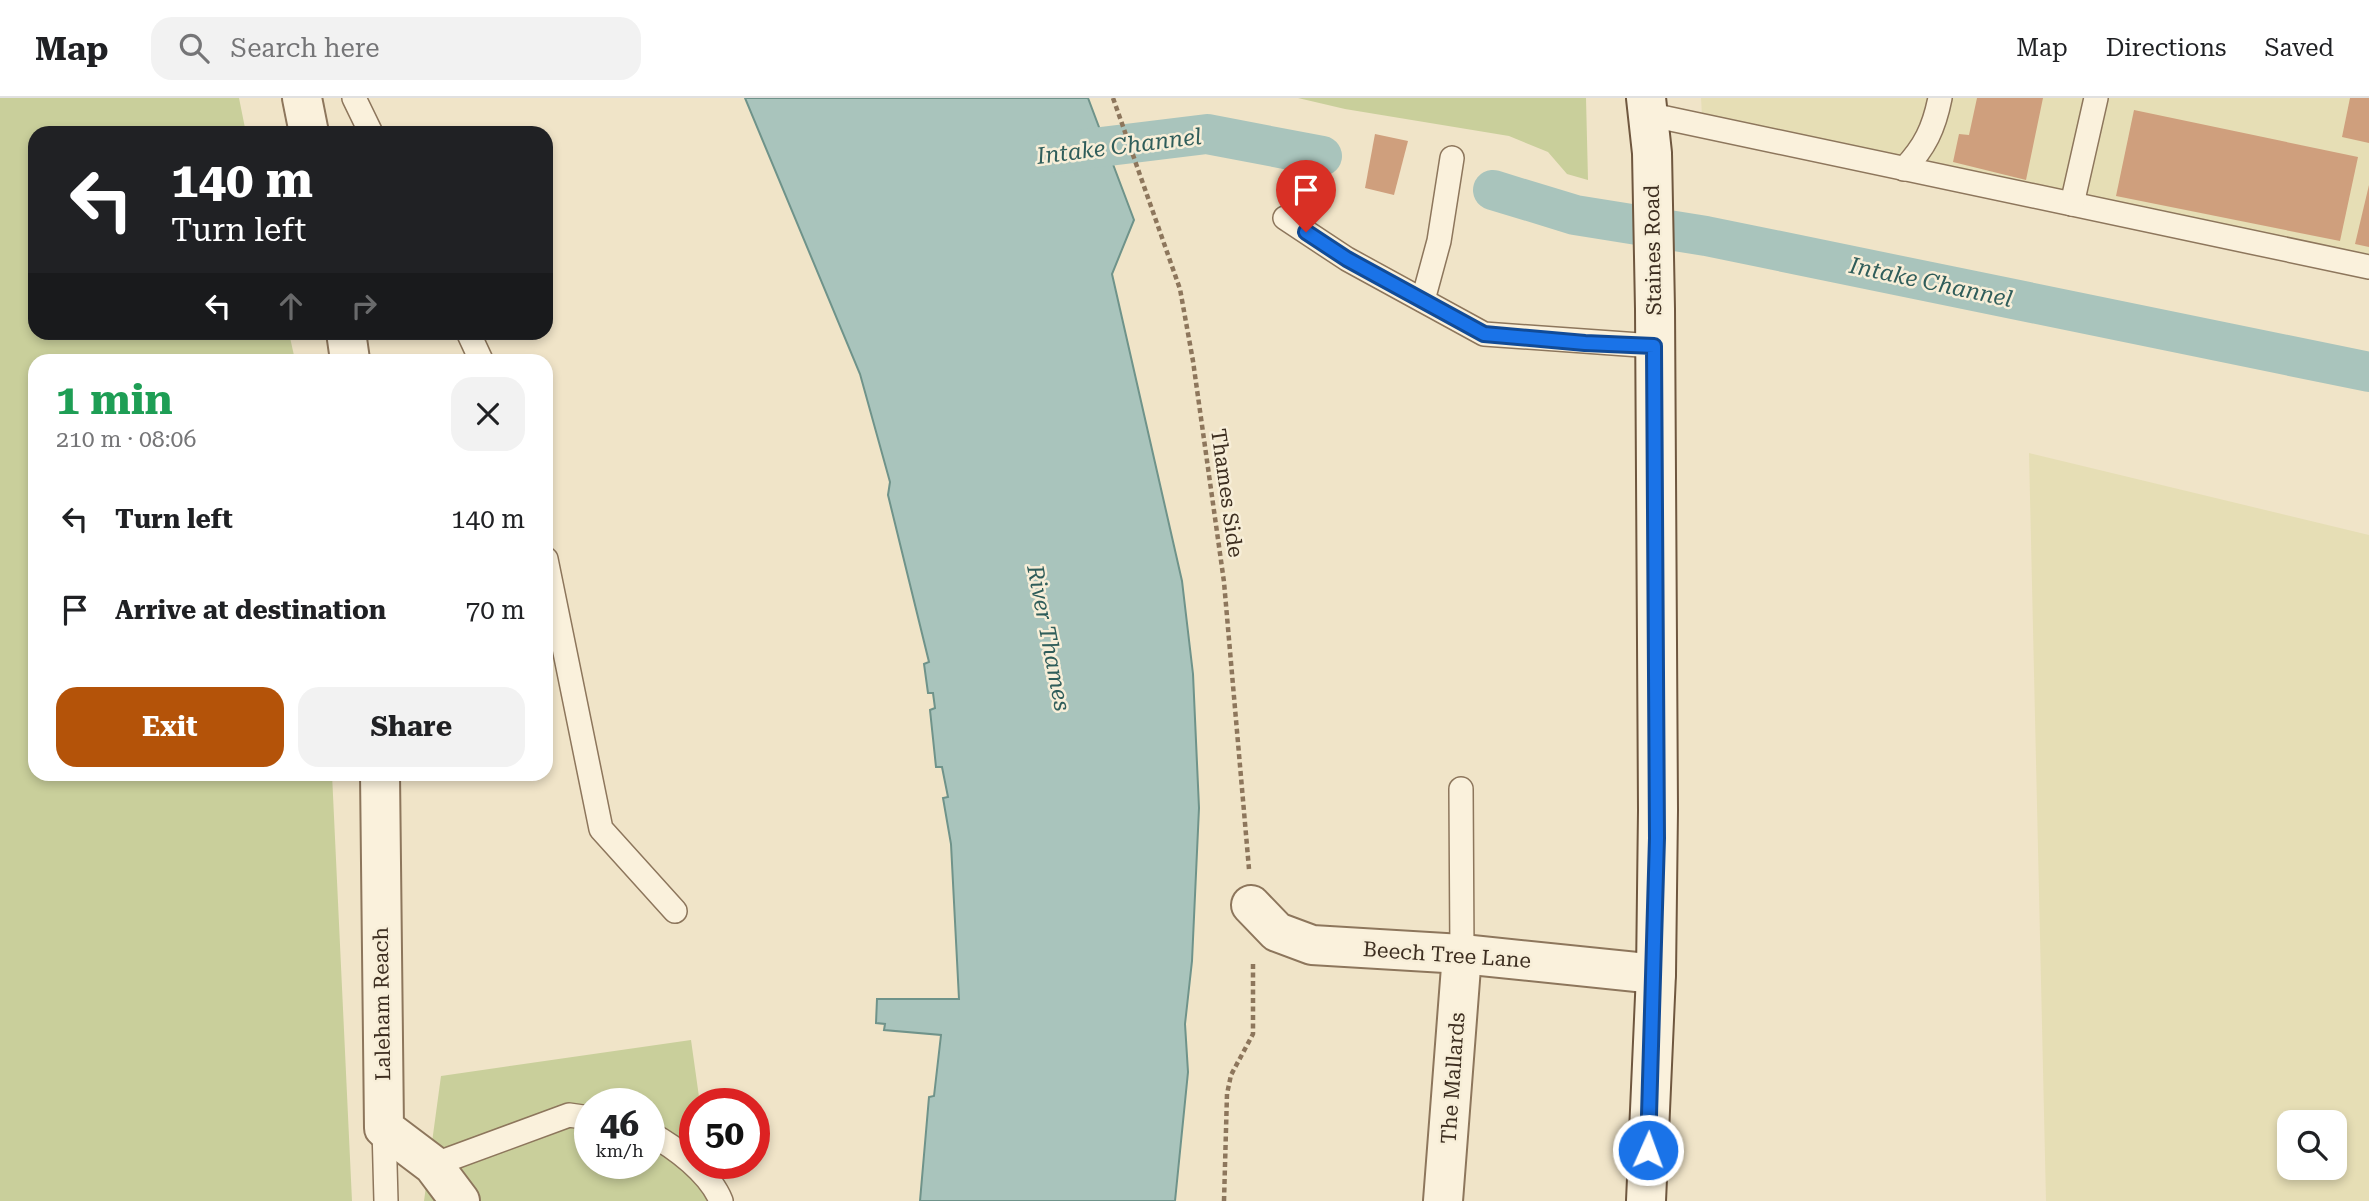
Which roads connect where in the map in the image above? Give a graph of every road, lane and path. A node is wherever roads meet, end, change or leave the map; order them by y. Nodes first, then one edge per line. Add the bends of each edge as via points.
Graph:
1 (302, 98) edge
2 (354, 98) edge
3 (1114, 98) edge
4 (1940, 98) edge
5 (2096, 98) edge
6 (1647, 106) edge
7 (308, 126) edge
8 (368, 126) edge
9 (1452, 158) dead end
10 (1903, 169) junction
11 (2072, 204) junction
12 (1285, 218) dead end
13 (2369, 267) edge
14 (1423, 300) junction
15 (1655, 327) junction
16 (553, 593) edge
17 (380, 781) edge
18 (1461, 789) dead end
19 (1251, 905) junction
20 (675, 911) dead end
21 (1462, 954) junction
22 (1656, 974) junction
23 (574, 1116) edge
24 (384, 1128) junction
25 (665, 1141) edge
26 (433, 1165) junction
27 (386, 1201) edge
28 (460, 1201) edge
29 (722, 1201) edge
30 (1224, 1201) edge
31 (1443, 1201) edge
32 (1646, 1201) edge

1 - 7 street
2 - 8 lane
3 - 19 path, Thames Side via 1180,289 1191,349 1224,582
4 - 10 lane via 1923,149
5 - 11 lane
6 - 10 lane
6 - 15 street, Staines Road
9 - 14 lane via 1439,241
10 - 11 lane
11 - 13 lane
12 - 14 lane via 1347,259
14 - 15 lane via 1484,334 1585,343
15 - 22 street, Staines Road
16 - 20 lane via 601,829
17 - 24 street, Laleham Reach
18 - 21 lane
19 - 21 street, Beech Tree Lane via 1277,932 1312,945
19 - 30 path, Thames Side via 1253,1034 1229,1084
21 - 22 street, Beech Tree Lane
21 - 31 street, The Mallards
22 - 32 street, Staines Road
23 - 26 lane
24 - 26 street
24 - 27 lane
25 - 29 lane
26 - 28 street

